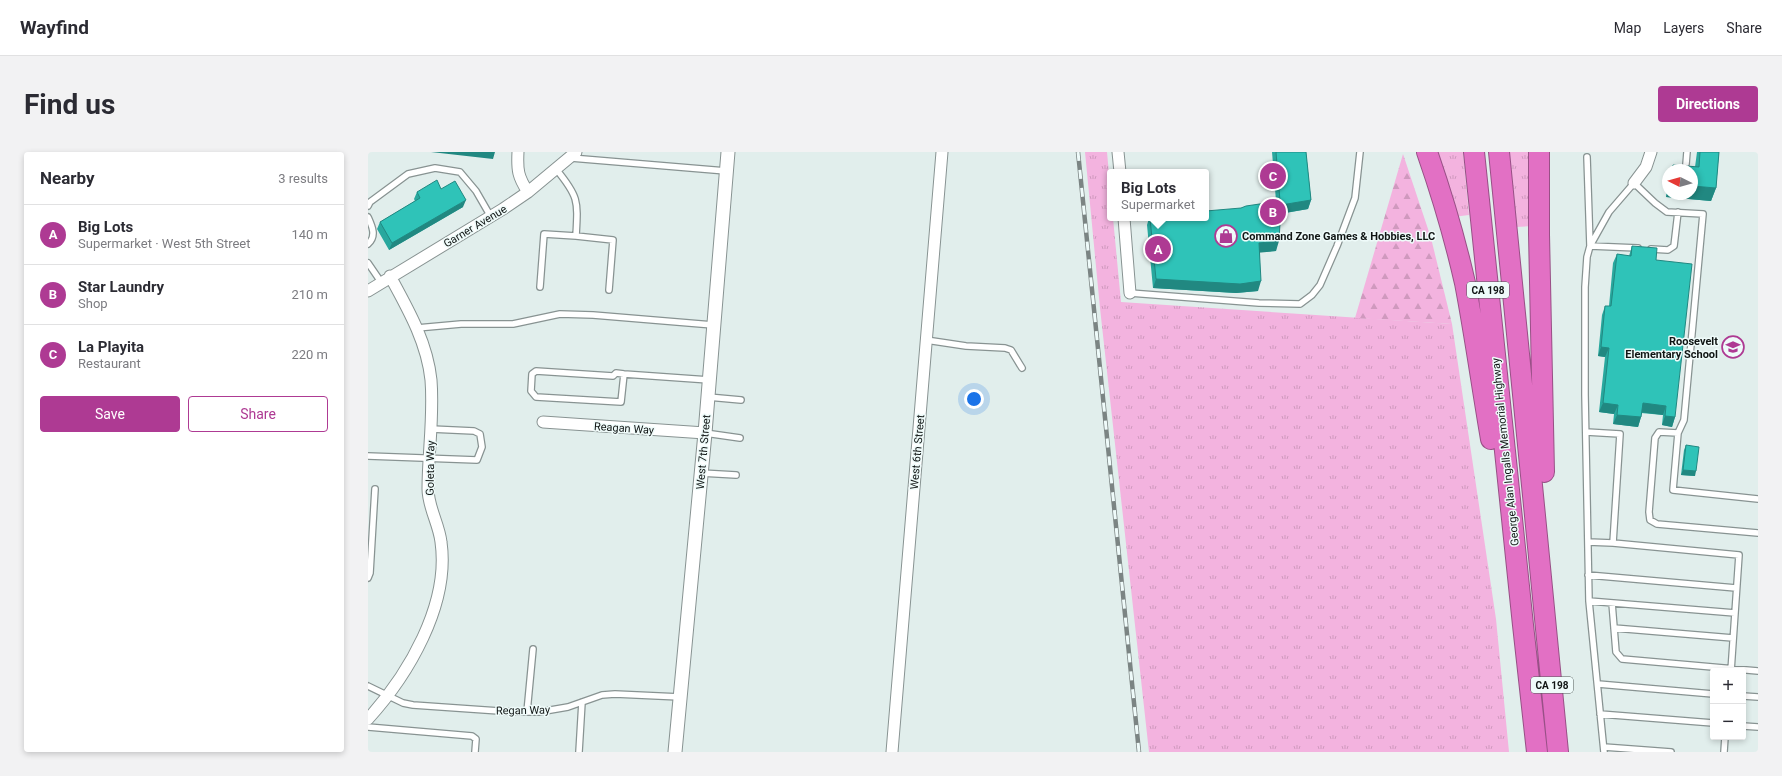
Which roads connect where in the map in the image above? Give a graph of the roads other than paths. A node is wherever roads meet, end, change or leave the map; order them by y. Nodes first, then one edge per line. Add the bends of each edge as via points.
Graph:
1 (518, 152) edge
2 (728, 152) edge
3 (942, 152) edge
4 (1118, 152) edge
5 (1360, 152) edge
6 (1427, 152) edge
7 (1474, 152) edge
8 (1499, 152) edge
9 (1539, 152) edge
10 (1651, 152) edge
11 (1687, 152) edge
12 (573, 155) edge
13 (1587, 157) dead end
14 (1686, 164) edge
15 (556, 169) junction
16 (1120, 169) edge
17 (726, 171) junction
18 (1634, 183) junction
19 (528, 192) junction
20 (368, 206) edge
21 (1678, 212) junction
22 (368, 217) edge
23 (491, 217) junction
24 (1124, 221) edge
25 (576, 236) junction
26 (368, 244) edge
27 (1590, 246) junction
28 (368, 263) edge
29 (385, 280) junction
30 (540, 287) dead end
31 (609, 290) dead end
32 (368, 291) edge
33 (1130, 293) joint
34 (714, 325) junction
35 (417, 328) junction
36 (926, 340) junction
37 (1022, 368) dead end
38 (624, 374) junction
39 (709, 380) junction
40 (708, 397) junction
41 (741, 400) dead end
42 (543, 422) dead end
43 (431, 429) junction
44 (1586, 432) junction
45 (705, 433) junction
46 (1678, 433) junction
47 (740, 438) dead end
48 (368, 456) edge
49 (429, 458) junction
50 (701, 473) junction
51 (736, 475) dead end
52 (375, 489) dead end
53 (1758, 499) edge
54 (1758, 533) edge
55 (1588, 542) junction
56 (1613, 543) junction
57 (1588, 575) junction
58 (368, 578) edge
59 (1736, 588) junction
60 (1589, 601) junction
61 (1612, 603) junction
62 (1735, 613) junction
63 (1545, 618) junction
64 (1522, 625) junction
65 (1614, 628) junction
66 (1733, 638) junction
67 (533, 649) dead end
68 (1711, 668) edge
69 (1731, 668) edge
70 (1746, 671) edge
71 (1758, 671) edge
72 (1598, 684) junction
73 (368, 686) edge
74 (1710, 694) edge
75 (387, 695) junction
76 (1746, 696) edge
77 (681, 697) junction
78 (1758, 698) edge
79 (582, 702) junction
80 (527, 712) junction
81 (1600, 714) junction
82 (368, 719) edge
83 (1710, 723) edge
84 (1746, 726) edge
85 (368, 727) edge
86 (1758, 727) edge
87 (1725, 740) edge
88 (1604, 749) edge
89 (1650, 751) edge
90 (475, 752) edge
91 (579, 752) edge
92 (675, 752) edge
93 (892, 752) edge
94 (1537, 752) edge
95 (1558, 752) edge
96 (1671, 752) edge
97 (1724, 752) edge

1 - 19 street via 517,170
2 - 17 street, West 7th Street
3 - 36 street, West 6th Street
4 - 16 street
5 - 33 lane via 1355,198 1337,246 1320,285 1300,304
6 - 64 highway via 1464,282
7 - 64 highway, George Alan Ingalls Memorial Highway / CA 198
8 - 63 highway, George Alan Ingalls Memorial Highway / CA 198 via 1528,423
9 - 63 highway
10 - 18 street via 1646,167
11 - 14 lane
12 - 15 street, Garner Avenue
12 - 17 lane
13 - 27 lane
15 - 19 street, Garner Avenue
15 - 25 lane via 571,188 578,206
17 - 34 street, West 7th Street
18 - 21 lane via 1667,212
18 - 27 lane via 1609,212
19 - 23 street, Garner Avenue
20 - 23 lane via 408,174 435,168 460,172 476,190
21 - 27 lane via 1674,246 1668,250
21 - 46 lane via 1703,214 1684,420
22 - 26 lane via 374,231
23 - 29 street, Garner Avenue
24 - 33 street
25 - 30 lane via 544,234
25 - 31 lane via 614,240
27 - 44 lane via 1585,287
28 - 29 lane
29 - 32 street, Garner Avenue
29 - 35 street, Goleta Way via 411,313
34 - 35 lane via 560,314 513,324 461,324
34 - 39 street, West 7th Street
35 - 43 street, Goleta Way via 430,379
36 - 37 lane via 1005,348 1011,350
36 - 93 street, West 6th Street
38 - 38 lane via 616,373 613,376 536,371 532,374 531,391 536,397 621,402
38 - 39 lane
39 - 40 street, West 7th Street
40 - 41 lane
40 - 45 street, West 7th Street
42 - 45 street, Reagan Way
43 - 49 street, Goleta Way
43 - 49 lane via 474,431 480,434 482,447 477,460
44 - 55 lane
44 - 56 lane via 1620,434
45 - 47 lane
45 - 50 street, West 7th Street
46 - 53 lane via 1674,490
46 - 54 lane via 1659,432 1655,438 1650,520 1657,524
48 - 49 lane
49 - 75 street, Goleta Way via 428,495 442,556 437,599 426,631
50 - 51 lane
50 - 77 street, West 7th Street
52 - 58 lane
55 - 56 lane
55 - 57 lane
56 - 59 lane via 1739,555
57 - 59 lane
57 - 60 lane
59 - 62 lane
60 - 61 lane
60 - 72 lane
61 - 62 lane
61 - 65 lane
62 - 66 lane
63 - 95 highway, George Alan Ingalls Memorial Highway / CA 198
64 - 94 highway, George Alan Ingalls Memorial Highway / CA 198
65 - 66 lane
65 - 68 lane via 1616,652 1622,659
66 - 69 lane
67 - 80 lane
70 - 71 lane
72 - 74 lane
72 - 81 lane
73 - 75 lane, Regan Way
75 - 80 lane, Regan Way via 413,705
75 - 82 street, Goleta Way
76 - 78 lane
77 - 79 lane, Regan Way via 615,694
77 - 92 street, West 7th Street
79 - 80 lane, Regan Way via 554,710
79 - 91 lane
81 - 83 lane
81 - 88 lane
84 - 86 lane
85 - 90 lane via 472,736 476,739
87 - 97 lane
88 - 89 lane
89 - 96 lane

